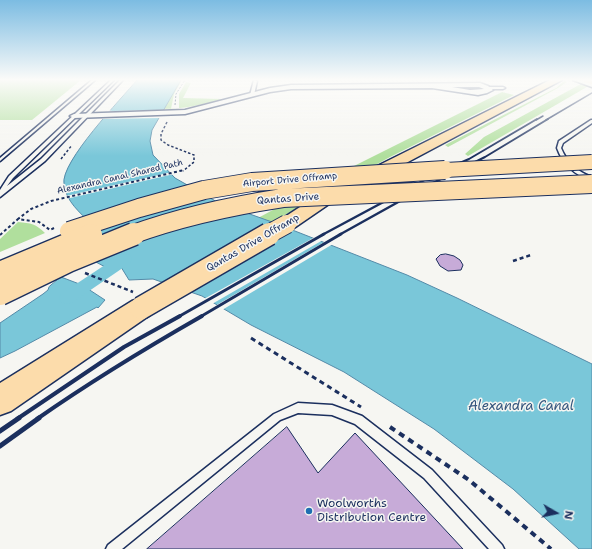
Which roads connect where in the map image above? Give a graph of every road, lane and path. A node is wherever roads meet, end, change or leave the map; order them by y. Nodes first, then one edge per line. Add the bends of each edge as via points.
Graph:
1 (63, 106) edge
2 (85, 106) edge
3 (97, 106) edge
4 (174, 106) edge
5 (213, 106) edge
6 (507, 106) edge
7 (174, 109) dead end
8 (74, 116) junction
9 (87, 116) junction
10 (167, 116) junction
11 (592, 121) edge
12 (0, 160) edge
13 (592, 162) edge
14 (592, 172) edge
15 (592, 179) edge
16 (592, 184) edge
17 (0, 195) edge
18 (18, 219) junction
19 (50, 230) dead end
20 (0, 234) edge
21 (532, 255) dead end
22 (0, 261) edge
23 (514, 261) dead end
24 (81, 271) dead end
25 (0, 273) edge
26 (120, 288) dead end
27 (0, 294) edge
28 (0, 400) edge
29 (112, 549) edge
30 (498, 549) edge

1 - 12 lane
2 - 8 lane
3 - 9 lane
4 - 7 path
5 - 10 street
6 - 28 highway, Qantas Drive Offramp, bridge via 323,200 287,224 141,308
8 - 9 street
8 - 17 lane via 11,177
9 - 10 street
9 - 17 lane via 43,160
10 - 18 path, Alexandra Canal Shared Path via 161,140 195,157 193,163 183,171 51,201 31,209
11 - 15 lane via 561,142 559,148 561,157 575,171
13 - 22 highway, Airport Drive Offramp, bridge via 301,178 227,186 132,210 70,231
14 - 25 highway, Qantas Drive, bridge via 282,188 224,196 115,226
16 - 27 highway, Qantas Drive, bridge via 255,201 192,215 138,232 81,255
18 - 19 path via 36,221
18 - 20 path, Alexandra Canal Shared Path
21 - 23 path
24 - 26 path
29 - 30 lane via 277,417 298,408 332,410 358,420 428,474

